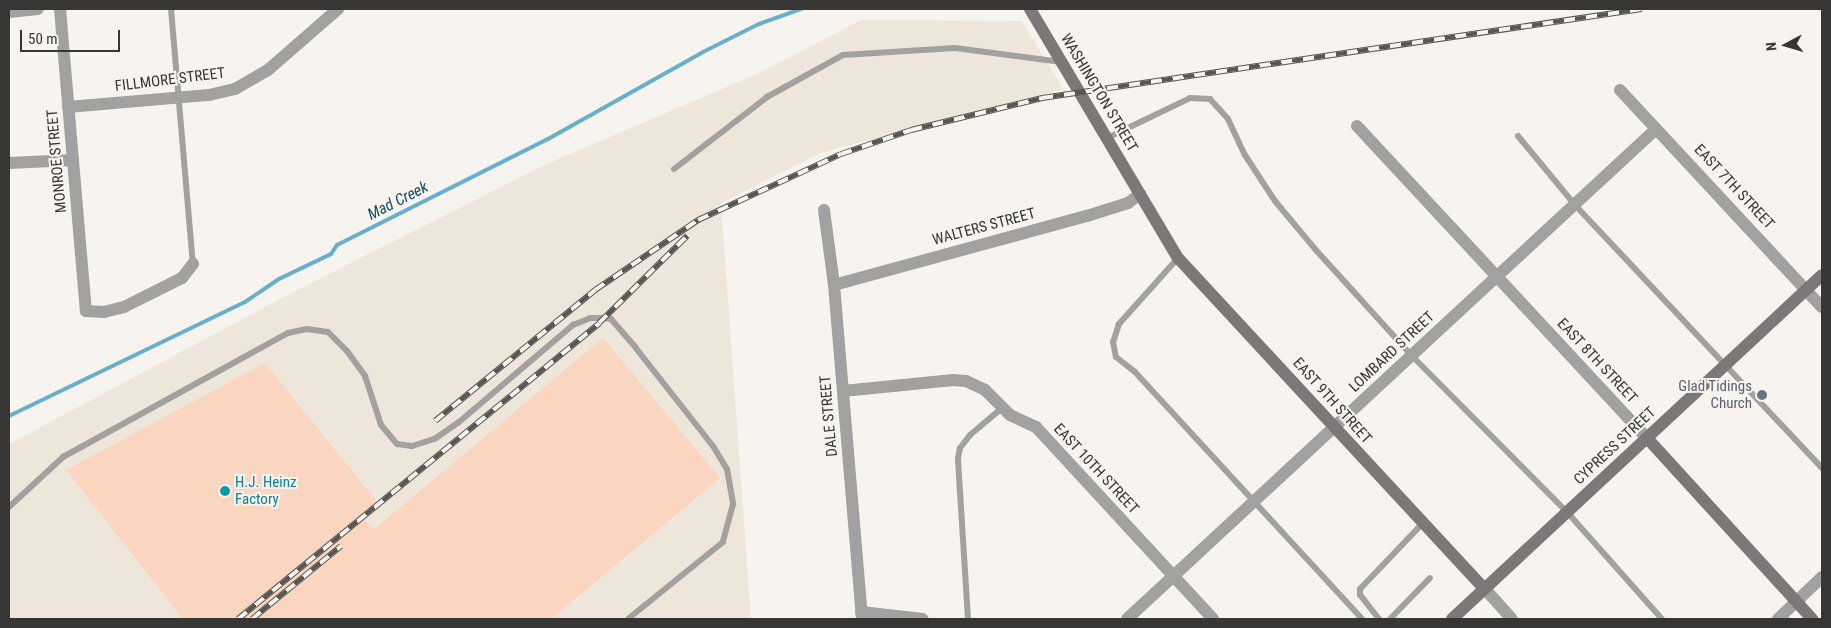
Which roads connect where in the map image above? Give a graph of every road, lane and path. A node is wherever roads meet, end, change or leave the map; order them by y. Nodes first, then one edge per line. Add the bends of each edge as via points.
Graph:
1 (38, 9) edge
2 (60, 9) edge
3 (171, 9) edge
4 (338, 9) edge
5 (1030, 9) edge
6 (9, 12) edge
7 (1061, 62) junction
8 (1620, 90) dead end
9 (178, 98) junction
10 (68, 107) junction
11 (1357, 126) dead end
12 (1656, 129) junction
13 (1518, 136) dead end
14 (1107, 138) junction
15 (73, 160) junction
16 (9, 163) edge
17 (674, 169) dead end
18 (1140, 194) junction
19 (1574, 205) junction
20 (824, 210) dead end
21 (1178, 258) junction
22 (192, 264) joint
23 (1822, 275) edge
24 (1497, 277) junction
25 (834, 285) junction
26 (1807, 290) junction
27 (1822, 307) edge
28 (1412, 356) junction
29 (1726, 366) junction
30 (843, 391) junction
31 (1002, 408) junction
32 (1335, 427) junction
33 (1646, 438) junction
34 (1822, 468) edge
35 (1253, 501) junction
36 (9, 507) edge
37 (1567, 512) junction
38 (1422, 524) junction
39 (1173, 576) junction
40 (1822, 577) edge
41 (1430, 578) dead end
42 (1485, 590) junction
43 (1796, 602) junction
44 (862, 616) edge
45 (628, 619) edge
46 (922, 619) edge
47 (968, 619) edge
48 (1127, 619) edge
49 (1213, 619) edge
50 (1362, 619) edge
51 (1379, 619) edge
52 (1390, 619) edge
53 (1452, 619) edge
54 (1512, 619) edge
55 (1662, 619) edge
56 (1778, 619) edge
57 (1812, 619) edge

1 - 6 street
2 - 10 street, MONROE STREET
3 - 9 lane
4 - 9 street, FILLMORE STREET via 249,82 210,95
5 - 7 main road, WASHINGTON STREET
7 - 14 main road, WASHINGTON STREET
7 - 17 lane via 955,48 843,54 767,97
8 - 12 street, EAST 7TH STREET
9 - 10 street, FILLMORE STREET
9 - 22 lane
10 - 15 street, MONROE STREET
11 - 24 street, EAST 8TH STREET
12 - 19 street, LOMBARD STREET
12 - 26 street, EAST 7TH STREET
13 - 19 lane
14 - 18 main road, WASHINGTON STREET
14 - 28 lane via 1190,98 1210,99 1228,118 1245,155 1275,201
15 - 16 street
15 - 22 street, MONROE STREET via 86,311 104,312 124,307 182,278
18 - 21 main road, EAST 9TH STREET
18 - 25 street, WALTERS STREET via 1128,204
19 - 24 street, LOMBARD STREET
19 - 29 lane
20 - 25 street, DALE STREET
21 - 32 main road, EAST 9TH STREET
21 - 35 lane via 1119,324 1113,342 1116,357 1134,372
23 - 26 main road, CYPRESS STREET
24 - 28 street, LOMBARD STREET
24 - 33 street, EAST 8TH STREET
25 - 30 street, DALE STREET
26 - 27 street, EAST 7TH STREET
26 - 29 main road, CYPRESS STREET
28 - 32 street, LOMBARD STREET
28 - 37 lane
29 - 33 main road, CYPRESS STREET
29 - 34 lane
30 - 31 street, EAST 10TH STREET via 966,381 985,390
30 - 44 street, DALE STREET
31 - 39 street, EAST 10TH STREET via 1020,422 1036,427
31 - 47 lane via 970,435 960,448 958,458
32 - 35 street, LOMBARD STREET
32 - 38 main road, EAST 9TH STREET
33 - 37 main road, CYPRESS STREET
33 - 43 main road, EAST 8TH STREET
35 - 39 street, LOMBARD STREET
35 - 50 lane
36 - 45 lane via 63,457 288,333 307,329 328,332 365,376 381,425 397,444 412,446 436,438 459,422 573,325 590,318 611,319 714,446 727,469 733,504 723,542
37 - 42 main road, CYPRESS STREET
37 - 55 lane
38 - 42 main road, EAST 9TH STREET
38 - 51 lane via 1360,589 1360,595
39 - 48 street, LOMBARD STREET
39 - 49 street, EAST 10TH STREET
40 - 43 street
41 - 52 lane
42 - 53 main road, CYPRESS STREET
42 - 54 street, EAST 9TH STREET
43 - 56 street
43 - 57 main road, EAST 8TH STREET
44 - 46 street

